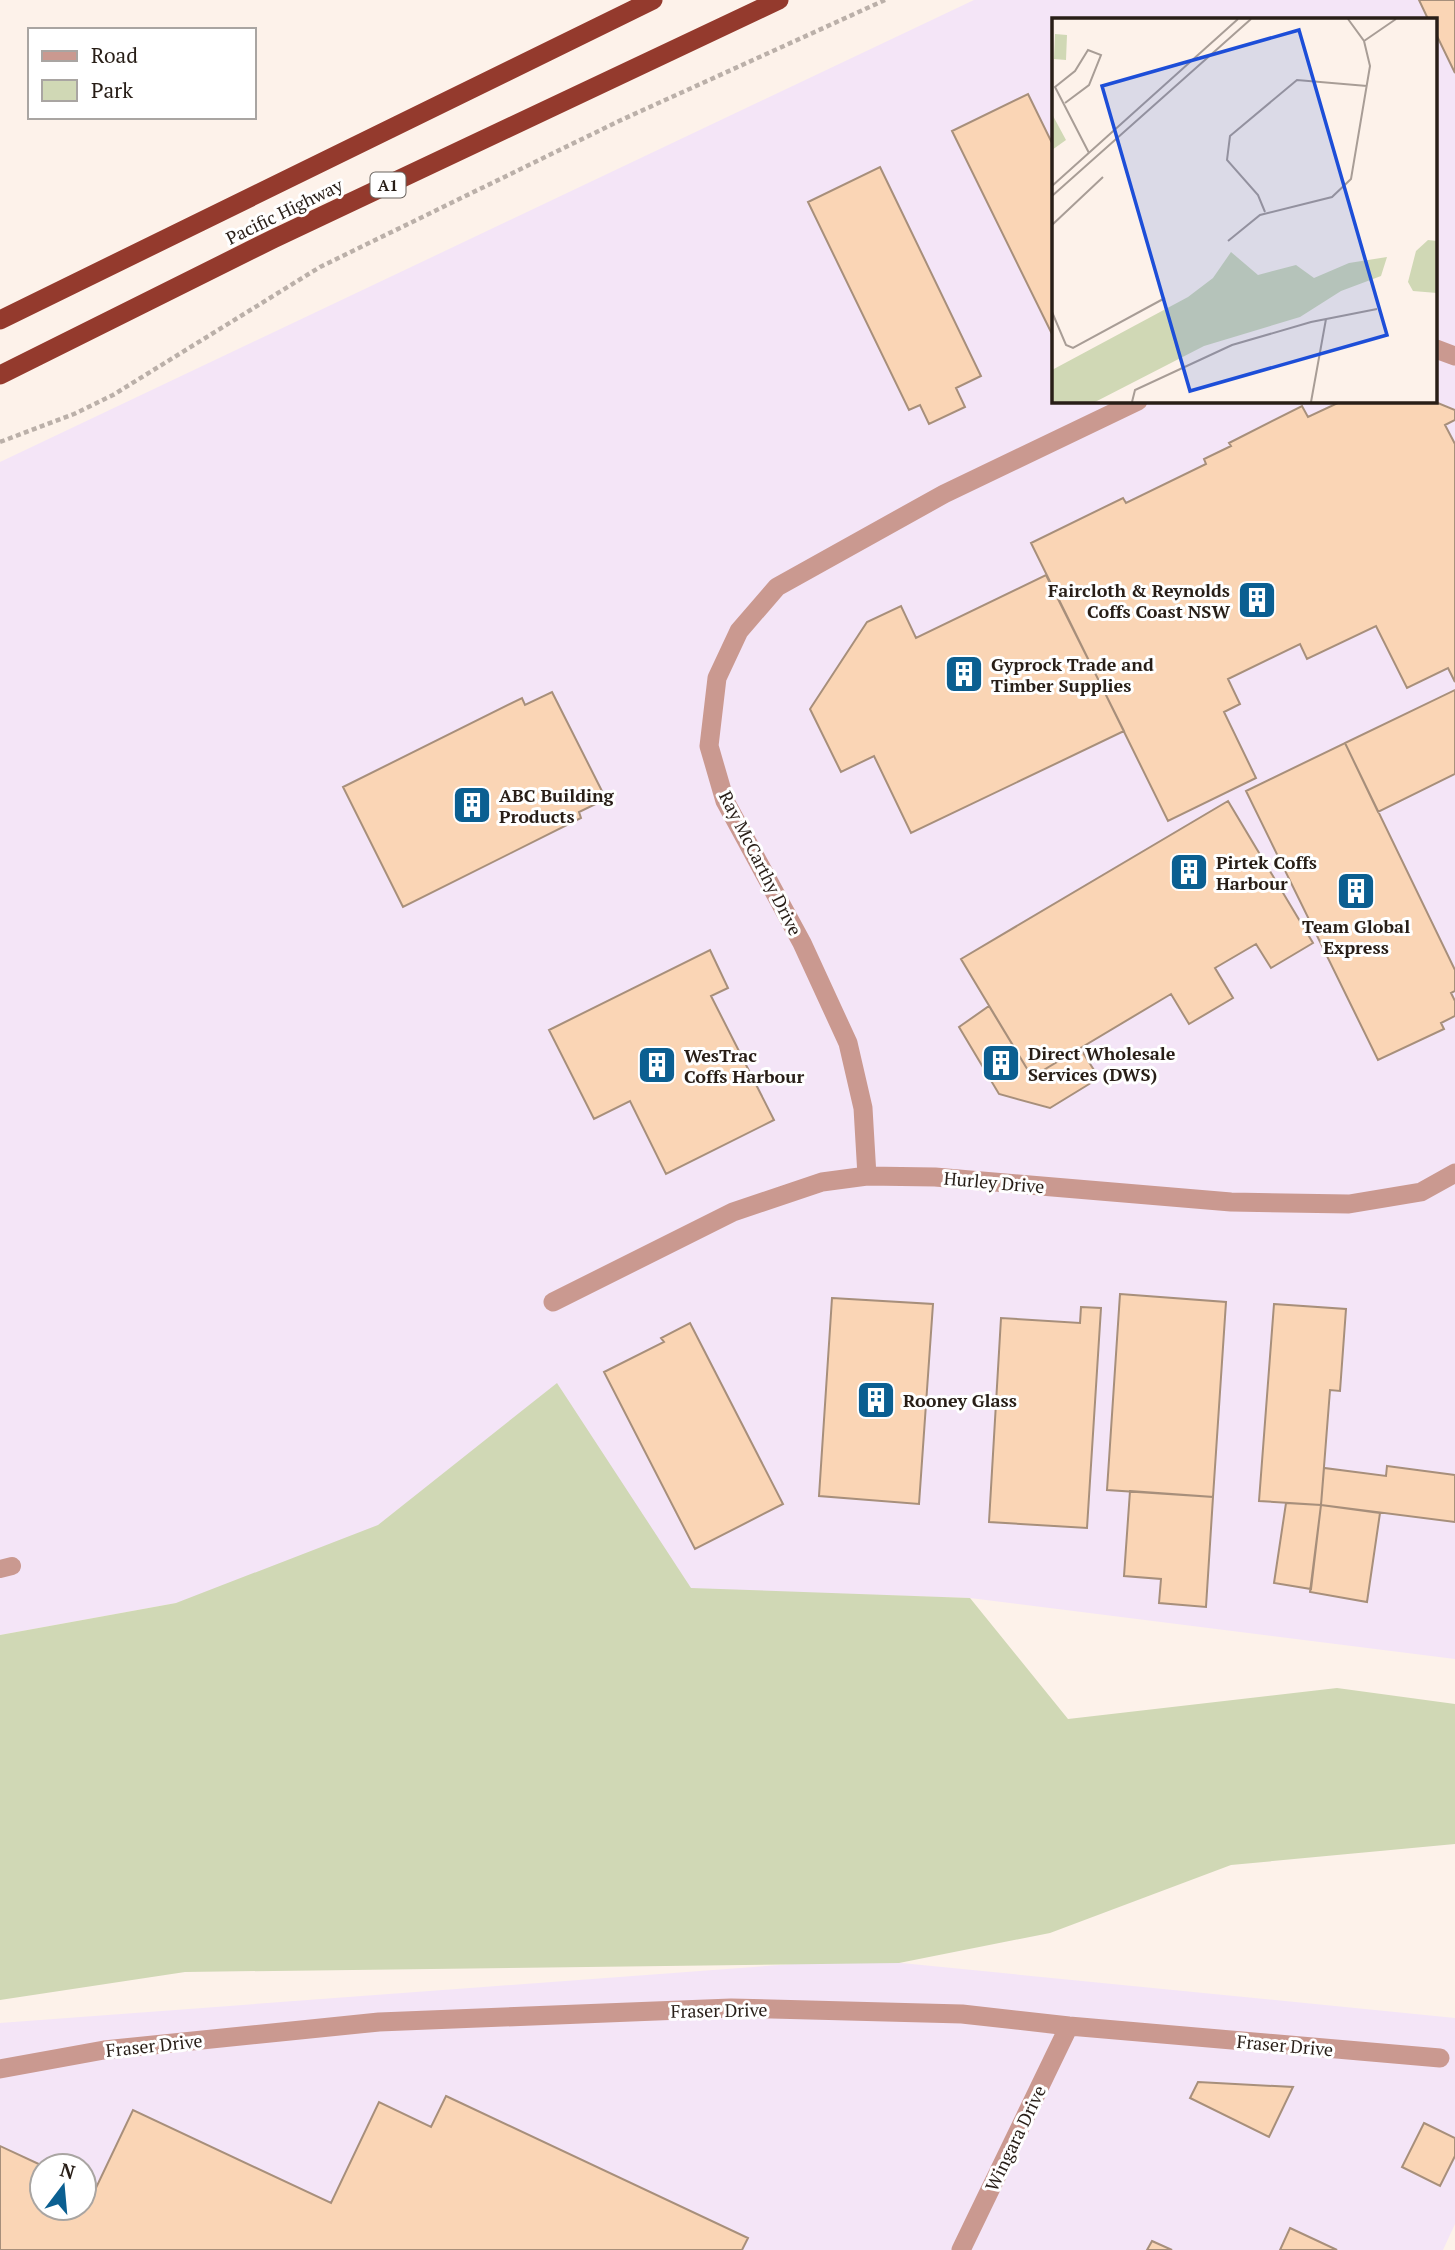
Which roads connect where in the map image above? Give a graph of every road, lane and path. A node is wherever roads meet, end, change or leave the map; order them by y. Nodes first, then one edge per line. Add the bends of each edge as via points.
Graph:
1 (653, 0) edge
2 (779, 0) edge
3 (885, 0) edge
4 (0, 320) edge
5 (1438, 350) edge
6 (1455, 356) edge
7 (0, 375) edge
8 (1136, 402) edge
9 (0, 443) edge
10 (1455, 1173) edge
11 (867, 1177) junction
12 (553, 1301) dead end
13 (1069, 2026) junction
14 (1440, 2058) dead end
15 (0, 2069) edge
16 (961, 2250) edge

1 - 4 highway, Pacific Highway
2 - 7 highway, Pacific Highway / A1 via 286,233
3 - 9 path via 619,121 320,267 113,394
5 - 6 street
8 - 11 street, Ray McCarthy Drive via 944,494 776,587 739,631 717,678 709,746 725,801 802,943 848,1043 863,1108
10 - 11 street, Hurley Drive via 1421,1192 1349,1204 1231,1202 935,1177
11 - 12 street, Hurley Drive via 822,1182 733,1212
13 - 14 street, Fraser Drive
13 - 15 street, Fraser Drive via 962,2014 731,2008 379,2022 104,2050
13 - 16 street, Wingara Drive

